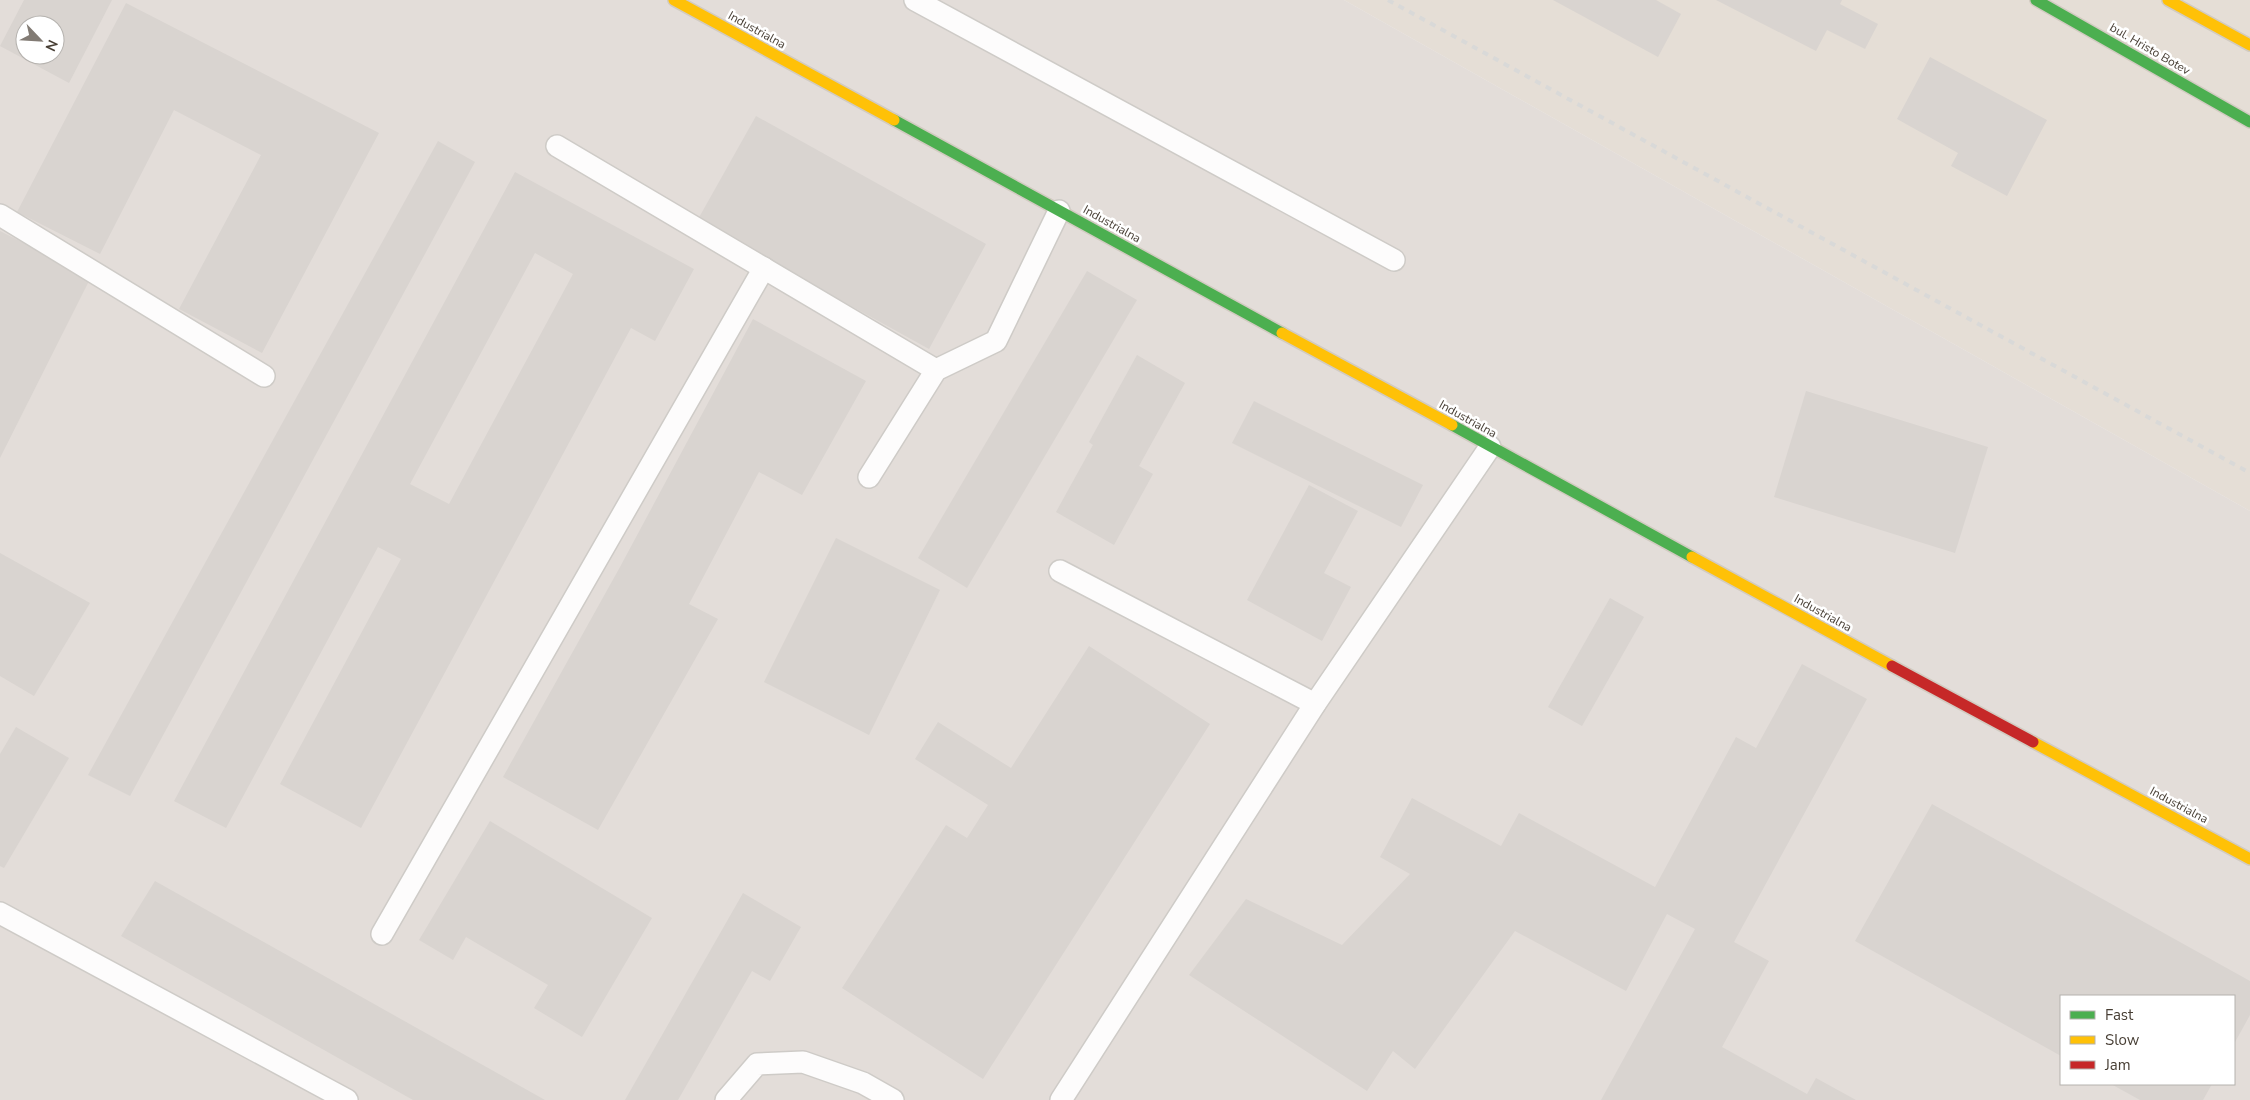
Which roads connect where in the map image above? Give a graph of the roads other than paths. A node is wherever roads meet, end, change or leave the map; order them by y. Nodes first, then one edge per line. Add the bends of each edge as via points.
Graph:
1 (674, 0) edge
2 (915, 0) edge
3 (2036, 0) edge
4 (2168, 0) edge
5 (2250, 45) edge
6 (2250, 122) edge
7 (557, 146) dead end
8 (1059, 211) junction
9 (0, 215) edge
10 (1394, 260) dead end
11 (764, 268) junction
12 (936, 370) junction
13 (264, 376) dead end
14 (1490, 447) junction
15 (869, 477) dead end
16 (1060, 570) dead end
17 (1315, 704) junction
18 (2250, 859) edge
19 (0, 913) edge
20 (382, 934) dead end
21 (347, 1100) edge
22 (726, 1100) edge
23 (893, 1100) edge
24 (1061, 1100) edge

1 - 8 street, Industrialna
2 - 10 lane
3 - 6 street, bul. Hristo Botev
4 - 5 street
7 - 11 lane
8 - 12 lane via 996,340
8 - 14 street, Industrialna
9 - 13 lane
11 - 12 lane
11 - 20 lane
12 - 15 lane
14 - 17 lane
14 - 18 street, Industrialna
16 - 17 lane
17 - 24 lane
19 - 21 lane
22 - 23 lane via 758,1064 803,1062 863,1083

